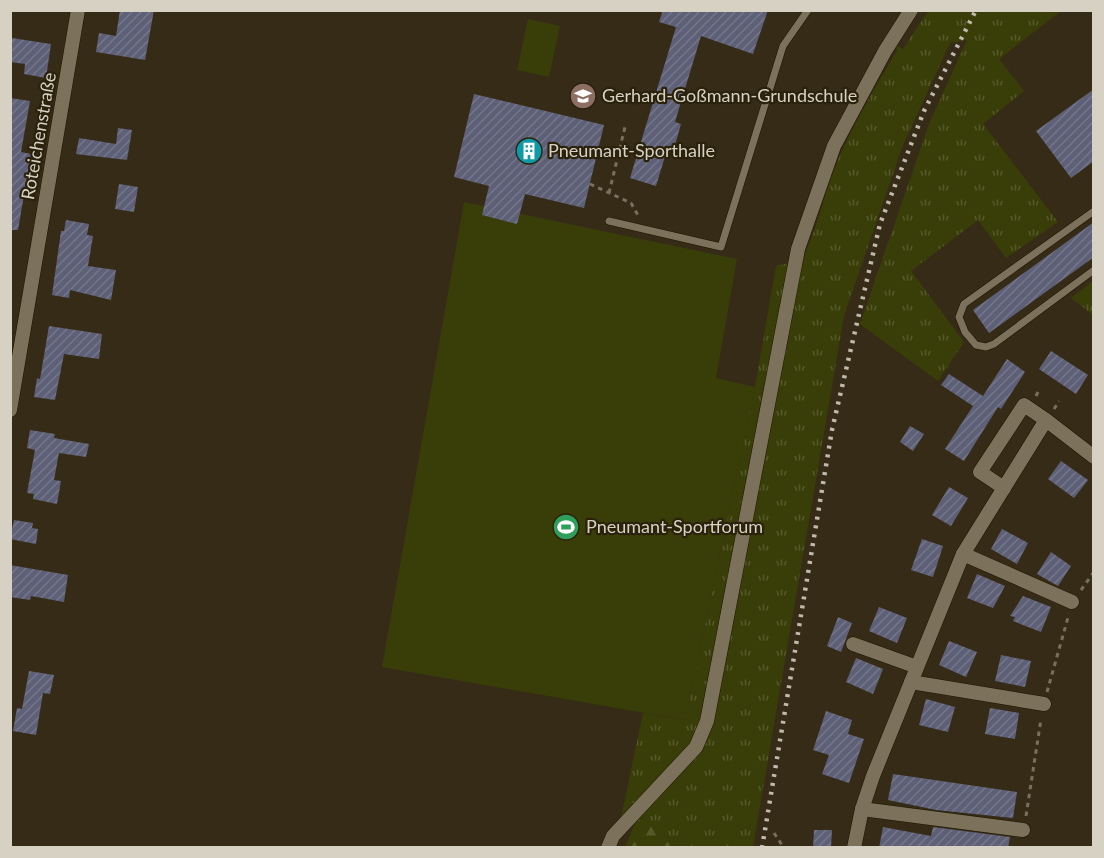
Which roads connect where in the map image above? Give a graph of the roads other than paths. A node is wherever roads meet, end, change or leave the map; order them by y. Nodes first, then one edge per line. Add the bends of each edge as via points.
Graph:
1 (78, 10) edge
2 (808, 10) edge
3 (909, 11) edge
4 (1094, 211) edge
5 (609, 221) dead end
6 (1094, 270) edge
7 (10, 410) edge
8 (1046, 420) junction
9 (1094, 457) edge
10 (1004, 488) junction
11 (963, 554) junction
12 (1072, 602) dead end
13 (853, 644) dead end
14 (917, 668) junction
15 (911, 682) junction
16 (1044, 704) dead end
17 (862, 809) junction
18 (1023, 830) dead end
19 (608, 848) edge
20 (854, 848) edge

1 - 7 street, Roteichenstraße
2 - 5 lane via 783,46 721,247
3 - 19 street via 834,146 798,249 707,721 696,747 613,836
4 - 6 lane via 964,304 959,317 965,333 976,345 994,344
8 - 9 street
8 - 10 street
8 - 10 street via 1024,405 980,472
10 - 11 street
11 - 12 street
11 - 14 street
13 - 14 street
14 - 15 street
15 - 16 street
15 - 17 street
17 - 18 street
17 - 20 street

